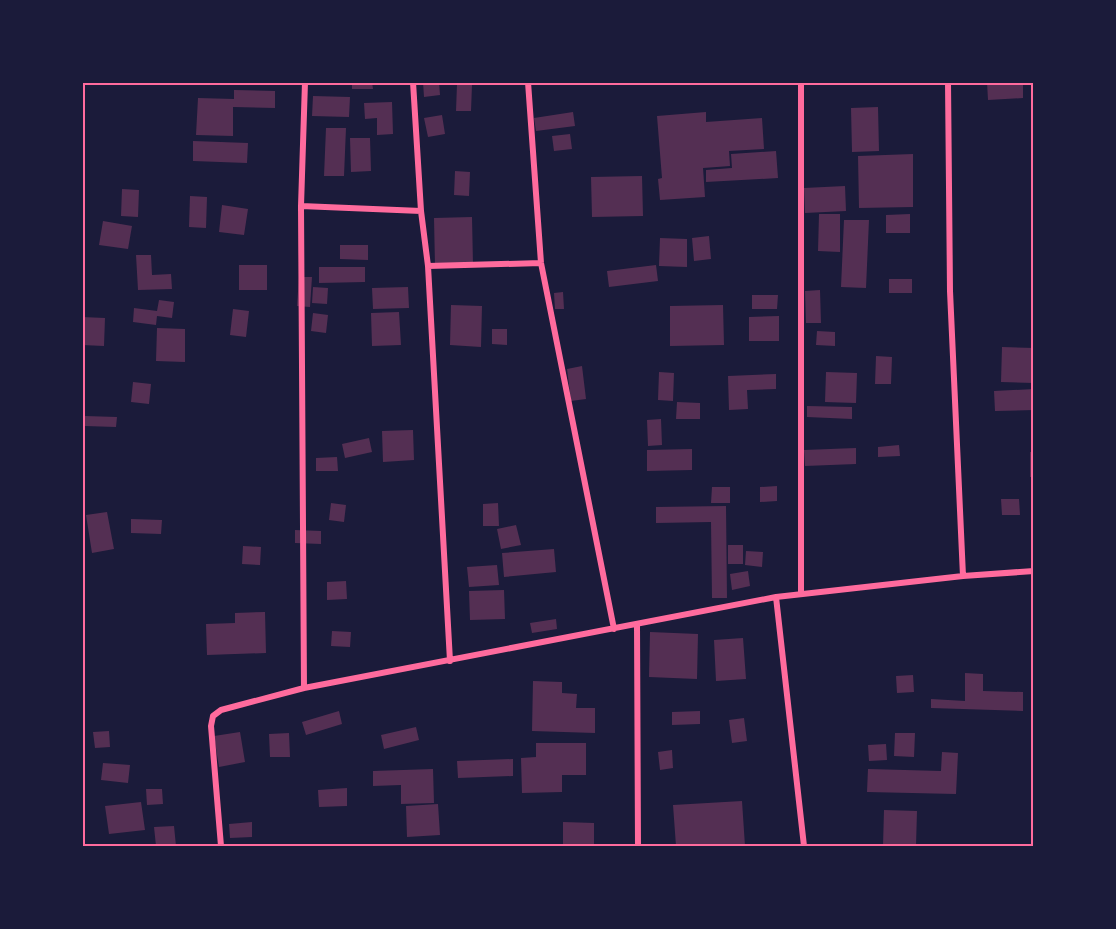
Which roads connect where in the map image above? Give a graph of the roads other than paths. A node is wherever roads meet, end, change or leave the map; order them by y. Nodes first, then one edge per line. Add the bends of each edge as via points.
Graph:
1 (305, 82) edge
2 (413, 82) edge
3 (528, 82) edge
4 (801, 82) edge
5 (948, 82) edge
6 (301, 206) junction
7 (421, 211) junction
8 (541, 263) junction
9 (428, 266) junction
10 (1034, 571) edge
11 (963, 576) junction
12 (801, 594) junction
13 (776, 597) junction
14 (637, 624) junction
15 (614, 629) junction
16 (450, 661) junction
17 (304, 688) junction
18 (221, 846) edge
19 (638, 846) edge
20 (804, 846) edge

1 - 6 street
2 - 7 street
3 - 8 street
4 - 12 street
5 - 11 street via 950,291
6 - 7 street
6 - 17 street
7 - 9 street
8 - 9 street
8 - 15 street
9 - 16 street
10 - 11 street
11 - 12 street
12 - 13 street
13 - 14 street
13 - 20 street
14 - 15 street
14 - 19 street
15 - 16 street
16 - 17 street
17 - 18 street via 221,710 213,716

